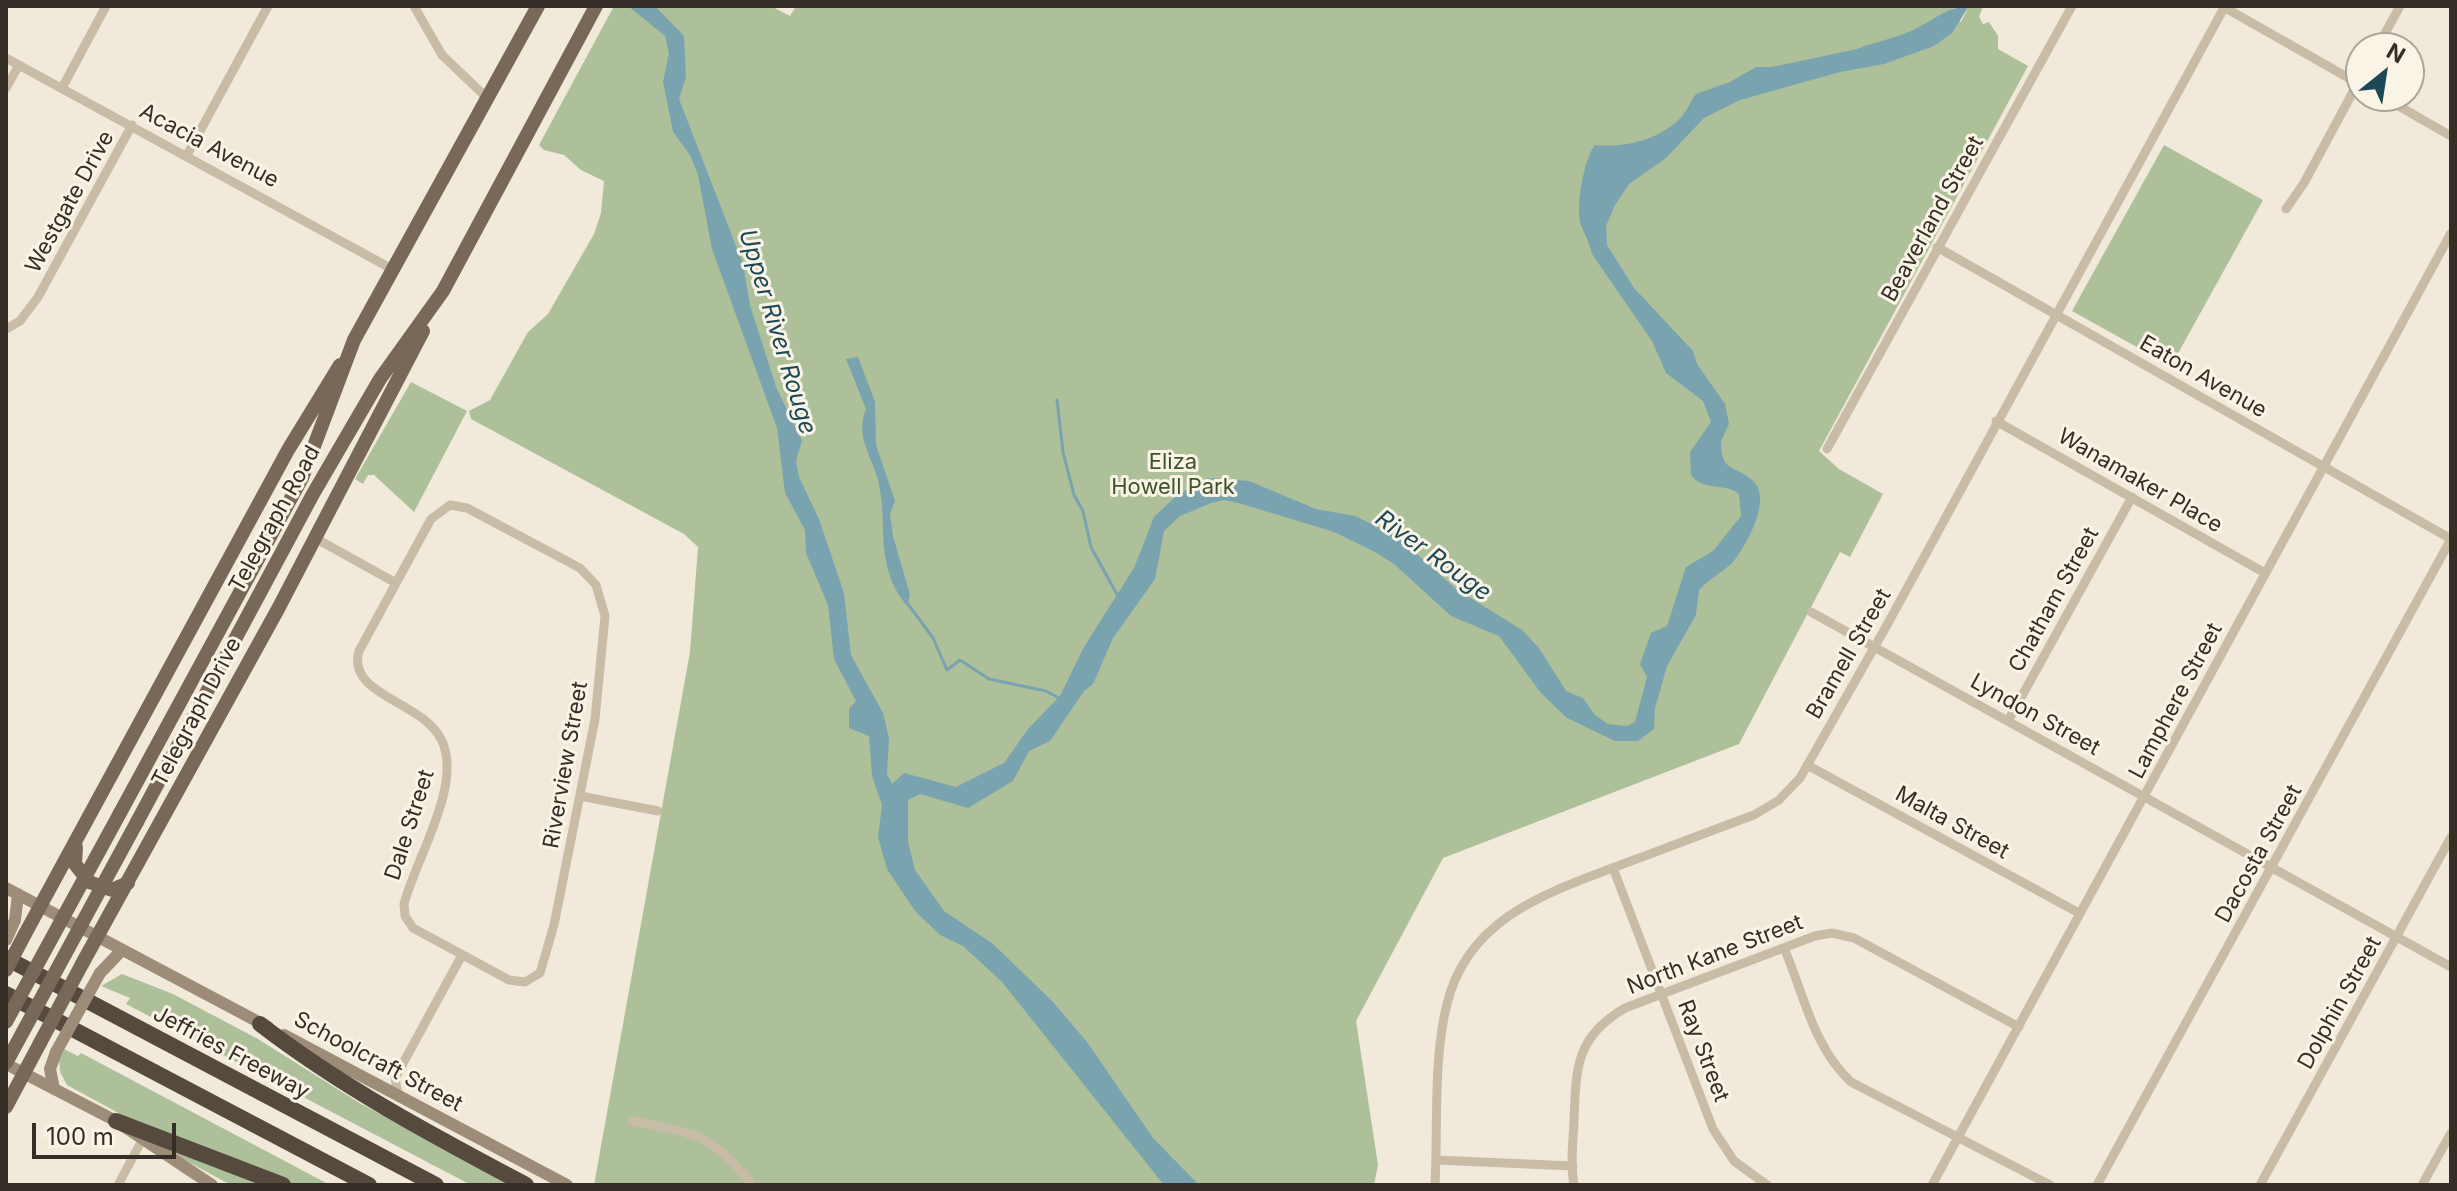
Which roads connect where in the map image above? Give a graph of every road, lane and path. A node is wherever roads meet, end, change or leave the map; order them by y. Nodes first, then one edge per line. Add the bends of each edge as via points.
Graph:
1 (106, 6) edge
2 (268, 6) edge
3 (414, 6) edge
4 (538, 6) edge
5 (596, 6) edge
6 (2072, 6) edge
7 (2400, 6) edge
8 (2224, 7) edge
9 (2386, 32) edge
10 (6, 58) edge
11 (19, 65) junction
12 (2345, 74) edge
13 (6, 88) edge
14 (62, 88) junction
15 (486, 97) junction
16 (2345, 109) edge
17 (2409, 112) edge
18 (132, 125) junction
19 (2451, 136) edge
20 (187, 155) junction
21 (2286, 209) dead end
22 (2451, 233) edge
23 (1937, 247) junction
24 (392, 269) junction
25 (443, 291) junction
26 (2055, 314) junction
27 (6, 329) edge
28 (354, 340) junction
29 (1996, 421) junction
30 (1827, 449) dead end
31 (2324, 466) junction
32 (2132, 497) junction
33 (315, 538) junction
34 (2451, 539) edge
35 (2265, 573) junction
36 (396, 583) junction
37 (1811, 612) dead end
38 (1874, 647) junction
39 (2008, 721) junction
40 (1807, 765) junction
41 (580, 796) junction
42 (2145, 796) junction
43 (658, 811) dead end
44 (2451, 837) edge
45 (76, 842) junction
46 (2273, 867) junction
47 (1613, 868) junction
48 (130, 882) junction
49 (12, 891) edge
50 (40, 906) junction
51 (2079, 913) junction
52 (19, 931) junction
53 (2397, 936) junction
54 (97, 937) junction
55 (6, 940) edge
56 (1784, 948) junction
57 (122, 950) junction
58 (462, 955) junction
59 (6, 958) edge
60 (2451, 967) edge
61 (6, 970) edge
62 (6, 994) edge
63 (1662, 994) junction
64 (6, 1022) edge
65 (260, 1024) junction
66 (2019, 1027) junction
67 (6, 1063) edge
68 (24, 1073) junction
69 (54, 1089) junction
70 (398, 1094) junction
71 (6, 1107) edge
72 (116, 1121) junction
73 (632, 1121) dead end
74 (2451, 1133) edge
75 (1959, 1136) junction
76 (141, 1142) junction
77 (1436, 1160) junction
78 (1573, 1166) junction
79 (118, 1185) edge
80 (212, 1185) edge
81 (283, 1185) edge
82 (369, 1185) edge
83 (436, 1185) edge
84 (526, 1185) edge
85 (567, 1185) edge
86 (752, 1185) edge
87 (1435, 1185) edge
88 (1574, 1185) edge
89 (1767, 1185) edge
90 (1932, 1185) edge
91 (2050, 1185) edge
92 (2097, 1185) edge
93 (2260, 1185) edge
94 (2422, 1185) edge

1 - 14 street
2 - 20 street
3 - 15 street via 442,55
4 - 15 main road, Telegraph Road
5 - 25 main road, Telegraph Road
6 - 23 street, Beaverland Street
7 - 9 street
8 - 12 street
8 - 26 street, Bramell Street
10 - 11 street, Acacia Avenue
11 - 13 street
11 - 14 street, Acacia Avenue
14 - 18 street, Acacia Avenue
15 - 24 main road, Telegraph Road
16 - 21 street
17 - 19 street
18 - 20 street, Acacia Avenue
18 - 27 street, Westgate Drive via 38,297 20,321
20 - 24 street, Acacia Avenue
22 - 31 street, Lamphere Street
23 - 26 street, Eaton Avenue
23 - 30 street, Beaverland Street
24 - 28 main road, Telegraph Road
25 - 33 main road, Telegraph Drive
25 - 67 main road, Telegraph Road, bridge via 380,379 319,483
26 - 29 street, Bramell Street
26 - 31 street, Eaton Avenue
28 - 45 main road, Telegraph Drive via 288,450
28 - 64 main road, Telegraph Road, bridge via 302,478
29 - 32 street, Wanamaker Place
29 - 38 street, Bramell Street
31 - 34 street, Eaton Avenue
31 - 35 street, Lamphere Street
32 - 35 street, Wanamaker Place
32 - 39 street, Chatham Street
33 - 36 street
33 - 48 main road, Telegraph Drive
34 - 46 street, Dacosta Street
35 - 42 street, Lamphere Street
36 - 41 street, Riverview Street via 434,514 450,505 467,508 589,576 601,596 605,629
36 - 58 street, Dale Street via 359,651 356,669 366,684 425,718 444,745 446,785 403,909 413,928
37 - 38 street, Lyndon Street
38 - 39 street, Lyndon Street
38 - 40 street, Bramell Street
39 - 42 street, Lyndon Street
40 - 47 street, Bramell Street via 1790,790 1768,808
40 - 51 street, Malta Street
41 - 43 street
41 - 58 street, Riverview Street via 540,973 517,982
42 - 46 street, Lyndon Street
42 - 51 street, Lamphere Street
44 - 53 street, Dolphin Street
45 - 48 main road via 75,864 89,882 112,890
45 - 50 main road, Telegraph Drive
46 - 53 street, Lyndon Street
46 - 92 street, Dacosta Street
47 - 63 street, Ray Street
47 - 77 street, Bramell Street via 1517,908 1465,960 1443,1020
48 - 54 main road, Telegraph Drive
49 - 50 main road, Schoolcraft Street
49 - 52 main road
50 - 52 main road, Telegraph Drive
50 - 54 main road, Schoolcraft Street
51 - 66 street, Lamphere Street
52 - 55 main road
52 - 61 main road, Telegraph Drive, bridge
53 - 60 street, Lyndon Street
53 - 93 street, Dolphin Street
54 - 57 main road, Schoolcraft Street
54 - 68 main road, Telegraph Drive, bridge
56 - 63 street, North Kane Street
56 - 66 street, North Kane Street via 1821,934 1854,938
56 - 75 street via 1820,1043 1839,1071 1863,1091
57 - 65 main road, Schoolcraft Street
57 - 69 main road, bridge via 100,973 56,1052 50,1069
58 - 70 street via 395,1078
59 - 83 highway, Jeffries Freeway
62 - 82 highway
63 - 78 street, North Kane Street via 1610,1017 1584,1048 1576,1072
63 - 89 street, Ray Street via 1723,1147
65 - 70 main road, Schoolcraft Street
65 - 84 highway via 381,1107
66 - 75 street, Lamphere Street
67 - 68 main road
68 - 69 main road
68 - 71 main road, Telegraph Drive
69 - 72 main road
70 - 85 main road, Schoolcraft Street
72 - 76 main road
72 - 81 highway
73 - 86 street via 706,1139
74 - 94 street
75 - 90 street, Lamphere Street
75 - 91 street
76 - 79 street
76 - 80 main road
77 - 78 street
77 - 87 street, Bramell Street
78 - 88 street, North Kane Street

